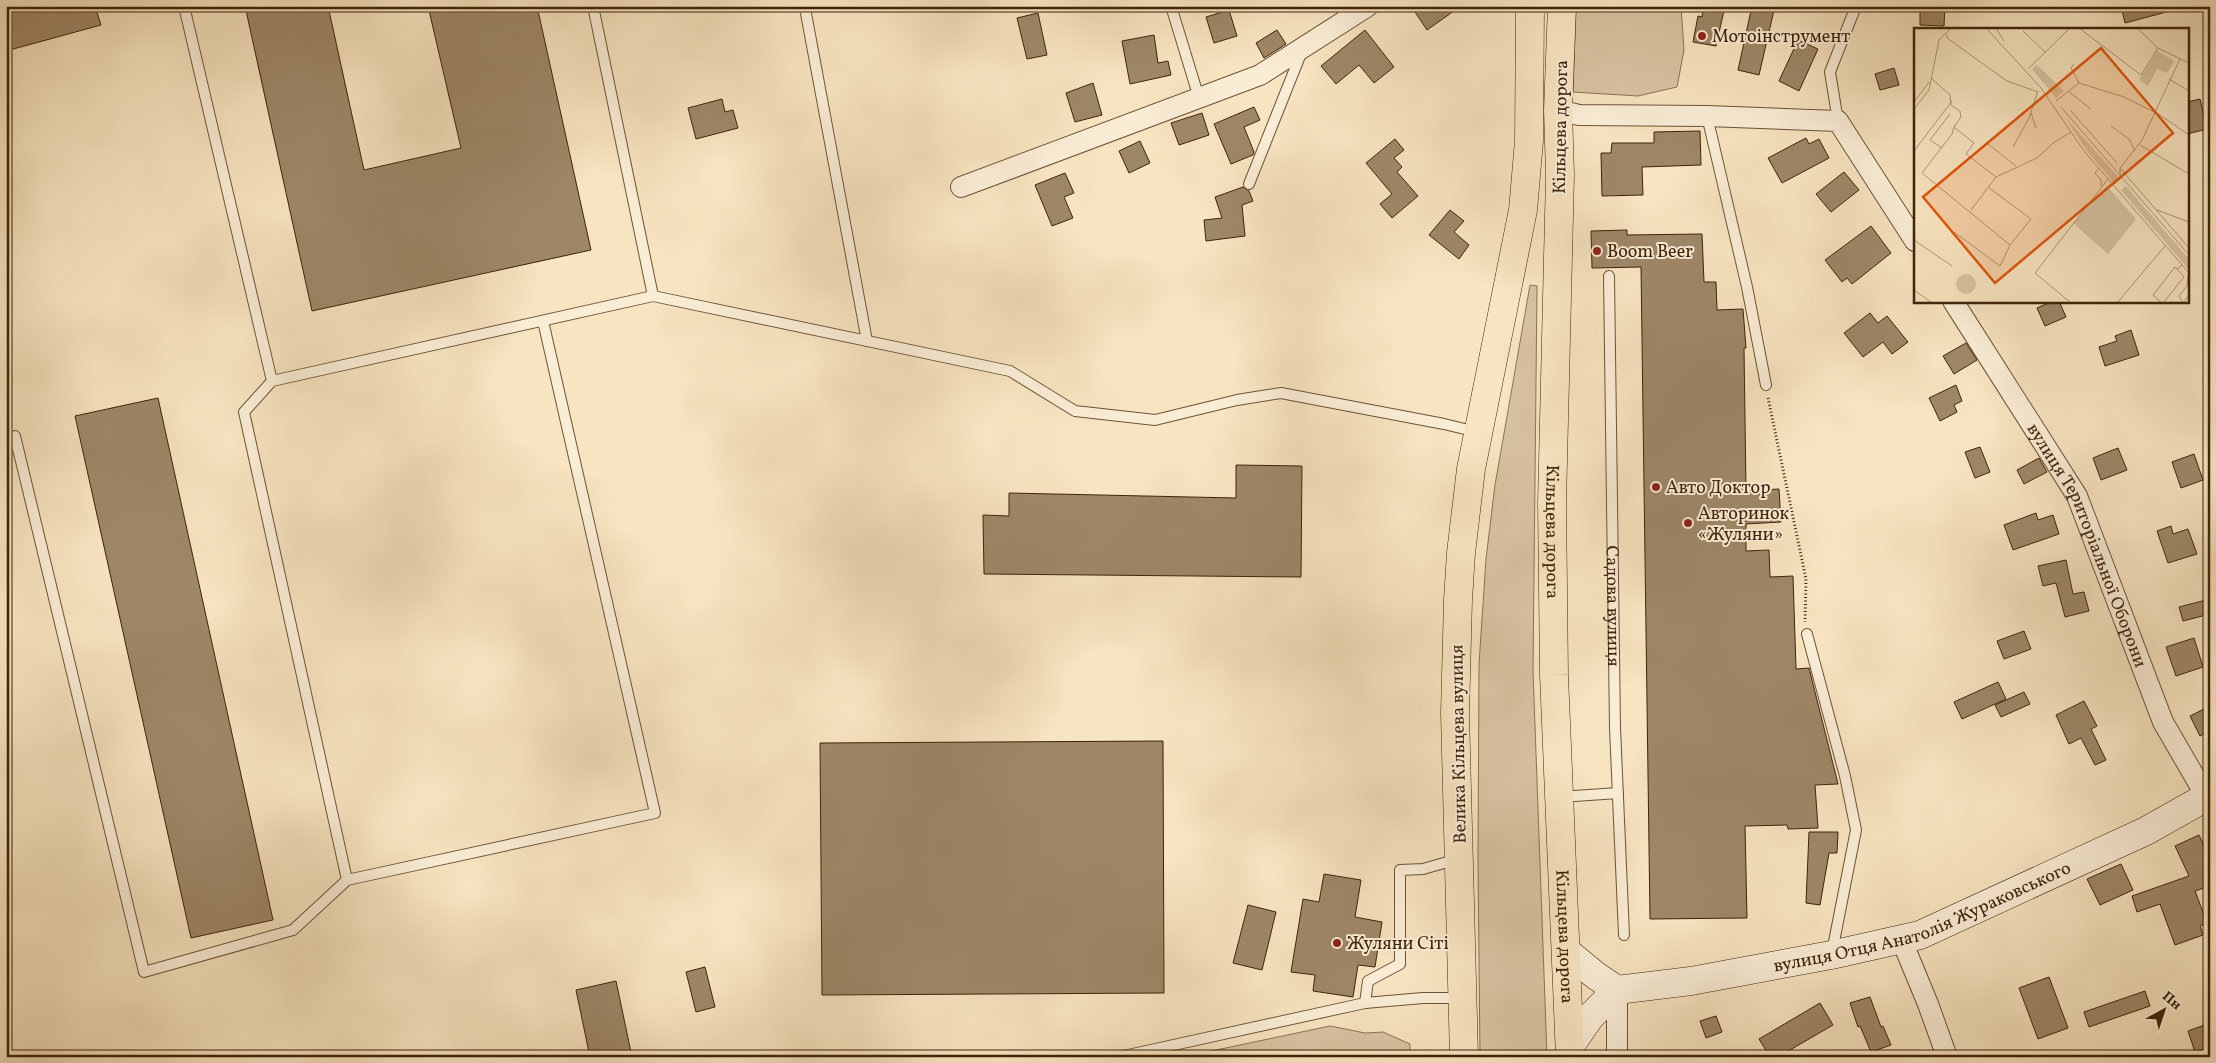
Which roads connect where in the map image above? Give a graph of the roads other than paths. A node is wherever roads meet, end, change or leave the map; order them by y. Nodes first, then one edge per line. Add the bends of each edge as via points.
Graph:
1 (184, 6) edge
2 (593, 6) edge
3 (1171, 6) edge
4 (1368, 6) edge
5 (1530, 6) edge
6 (1562, 6) edge
7 (1856, 6) edge
8 (804, 8) dead end
9 (1303, 47) junction
10 (1199, 98) junction
11 (1558, 110) junction
12 (1707, 116) junction
13 (1838, 121) junction
14 (1249, 184) dead end
15 (961, 187) dead end
16 (1914, 239) edge
17 (1609, 276) dead end
18 (653, 296) junction
19 (1954, 302) edge
20 (543, 321) junction
21 (867, 341) junction
22 (272, 382) junction
23 (1766, 385) road end
24 (1478, 432) junction
25 (15, 436) dead end
26 (1807, 634) road end
27 (1618, 793) junction
28 (1559, 797) junction
29 (2209, 798) edge
30 (1460, 859) junction
31 (347, 880) junction
32 (1624, 935) dead end
33 (1902, 941) junction
34 (1567, 952) junction
35 (1831, 955) junction
36 (1617, 990) junction
37 (1463, 998) junction
38 (1365, 1003) junction
39 (1570, 1052) edge
40 (1119, 1057) edge
41 (1464, 1057) edge
42 (1617, 1057) edge
43 (1947, 1057) edge

1 - 22 lane
2 - 18 lane
3 - 10 lane
4 - 9 street
5 - 24 highway, Кільцева дорога via 1529,141 1523,210
6 - 11 highway, Кільцева дорога
7 - 13 lane via 1830,72
8 - 21 lane
9 - 10 street via 1260,74
9 - 14 lane
10 - 15 street
11 - 12 street via 1579,115
11 - 28 highway, Кільцева дорога via 1560,176 1552,512
12 - 13 street
12 - 23 lane
13 - 16 street
17 - 27 lane, Садова вулиця
18 - 20 lane
18 - 21 lane
19 - 29 street, вулиця Територіальної Оборони via 2077,496 2164,722
20 - 22 lane
20 - 31 lane via 655,813
21 - 24 lane via 1010,371 1075,411 1155,420 1237,400 1280,394
22 - 31 lane via 244,412
24 - 30 highway, Велика Кільцева вулиця via 1467,499 1458,600 1456,713
25 - 31 lane via 144,972 293,930
26 - 35 lane via 1856,830
27 - 28 lane
27 - 32 lane, Садова вулиця
28 - 34 highway, Кільцева дорога
29 - 33 street, вулиця Отця Анатолія Жураковського via 1948,924
30 - 37 highway, Велика Кільцева вулиця
30 - 38 lane via 1423,869 1400,870 1400,964 1368,980
33 - 35 street, вулиця Отця Анатолія Жураковського
33 - 43 street
34 - 36 street
34 - 39 highway, Кільцева дорога
35 - 36 street, вулиця Отця Анатолія Жураковського via 1691,981
36 - 39 street via 1590,1017
36 - 42 street
37 - 38 lane
37 - 41 highway, Велика Кільцева вулиця
38 - 40 lane

